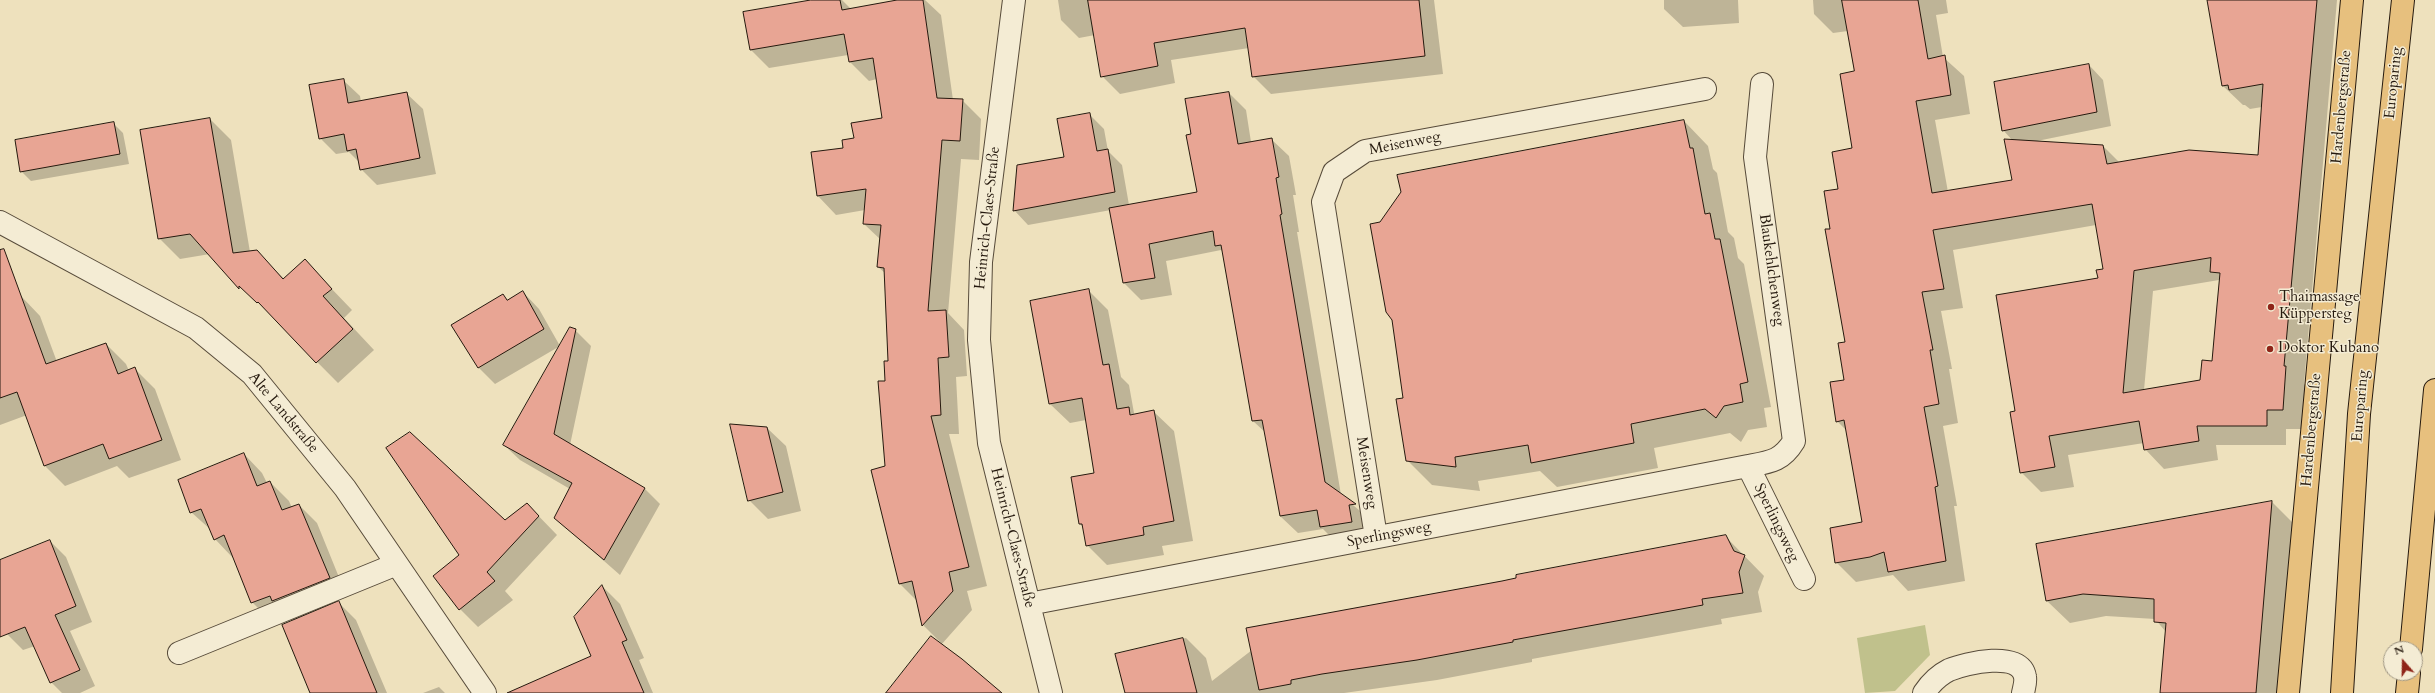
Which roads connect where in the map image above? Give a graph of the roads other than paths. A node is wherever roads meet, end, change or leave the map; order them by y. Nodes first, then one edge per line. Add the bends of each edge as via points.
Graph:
1 (1014, 0) edge
2 (2352, 0) edge
3 (2403, 0) edge
4 (1762, 84) dead end
5 (1705, 89) dead end
6 (0, 222) edge
7 (2435, 390) edge
8 (1786, 453) joint
9 (1748, 466) junction
10 (1376, 537) junction
11 (396, 564) junction
12 (1804, 579) dead end
13 (1029, 604) junction
14 (2412, 641) edge
15 (179, 653) dead end
16 (2408, 681) edge
17 (485, 693) edge
18 (1051, 693) edge
19 (1924, 693) edge
20 (2023, 693) edge
21 (2288, 693) edge
22 (2342, 693) edge
23 (2407, 693) edge

1 - 13 street, Heinrich-Claes-Straße via 981,262 979,340 989,443
2 - 21 main road, Hardenbergstraße
3 - 22 main road, Europaring via 2359,414
4 - 8 street, Blaukehlchenweg via 1755,158 1794,441
5 - 10 street, Meisenweg via 1365,151 1334,172 1323,202
6 - 11 street, Alte Landstraße via 196,328 252,374 345,488
7 - 14 main road
8 - 9 street, Sperlingsweg via 1772,461
9 - 10 street, Sperlingsweg
9 - 12 street, Sperlingsweg
10 - 13 street, Sperlingsweg
11 - 15 street
11 - 17 street, Alte Landstraße
13 - 18 street, Heinrich-Claes-Straße
16 - 23 main road
19 - 20 street via 1930,685 1949,671 1981,662 2006,660 2018,666 2025,677

